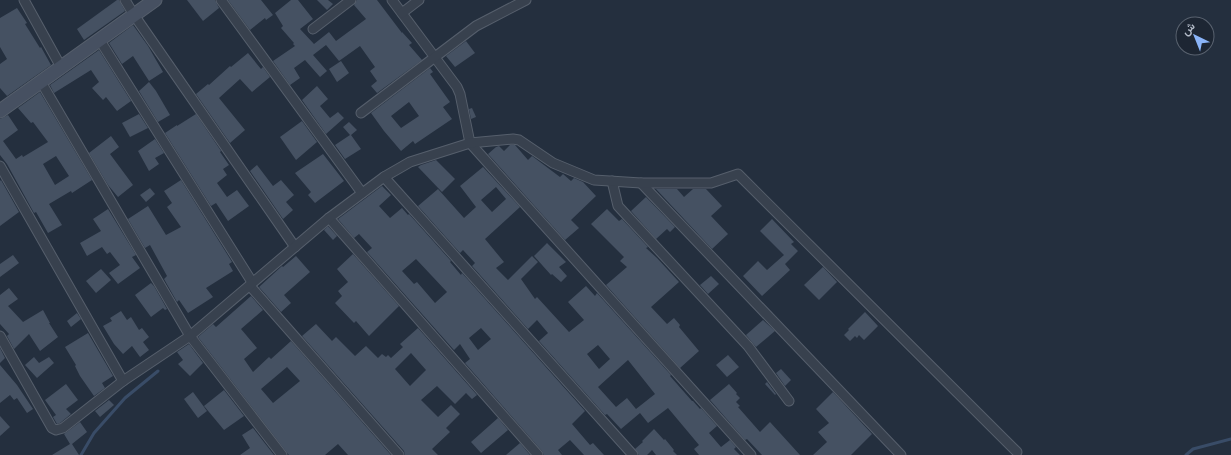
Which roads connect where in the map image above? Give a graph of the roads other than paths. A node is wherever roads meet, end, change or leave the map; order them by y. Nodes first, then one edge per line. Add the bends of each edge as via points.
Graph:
1 (24, 0) edge
2 (125, 0) edge
3 (155, 0) edge
4 (221, 0) edge
5 (351, 0) edge
6 (392, 0) edge
7 (419, 0) edge
8 (526, 0) edge
9 (402, 13) junction
10 (134, 15) junction
11 (313, 29) dead end
12 (99, 39) junction
13 (435, 57) junction
14 (61, 67) junction
15 (41, 82) junction
16 (0, 111) edge
17 (360, 113) dead end
18 (470, 142) junction
19 (0, 166) edge
20 (384, 177) junction
21 (612, 181) junction
22 (641, 183) junction
23 (362, 193) junction
24 (329, 218) junction
25 (295, 246) junction
26 (251, 284) junction
27 (0, 336) edge
28 (190, 336) junction
29 (123, 381) junction
30 (789, 401) dead end
31 (1017, 452) dead end
32 (282, 455) edge
33 (399, 455) edge
34 (538, 455) edge
35 (633, 455) edge
36 (751, 455) edge
37 (901, 455) edge

1 - 14 street
2 - 10 street
3 - 10 street
4 - 23 street
5 - 11 street
6 - 9 street
7 - 9 street
8 - 13 street via 476,26
9 - 13 street
10 - 12 street
10 - 25 street
12 - 14 street
12 - 26 street
13 - 17 street
13 - 18 street via 460,94
14 - 15 street
15 - 16 street
15 - 28 street
18 - 20 street via 410,162
18 - 21 street via 518,140 553,163 594,180
18 - 36 street
19 - 29 street
20 - 23 street
20 - 35 street
21 - 22 street
21 - 30 street via 618,206 748,346
22 - 31 street via 711,183 738,174
22 - 37 street
23 - 24 street
24 - 25 street
24 - 34 street
25 - 26 street
26 - 28 street
26 - 33 street
27 - 29 street via 52,428 56,430 63,428
28 - 29 street
28 - 32 street

